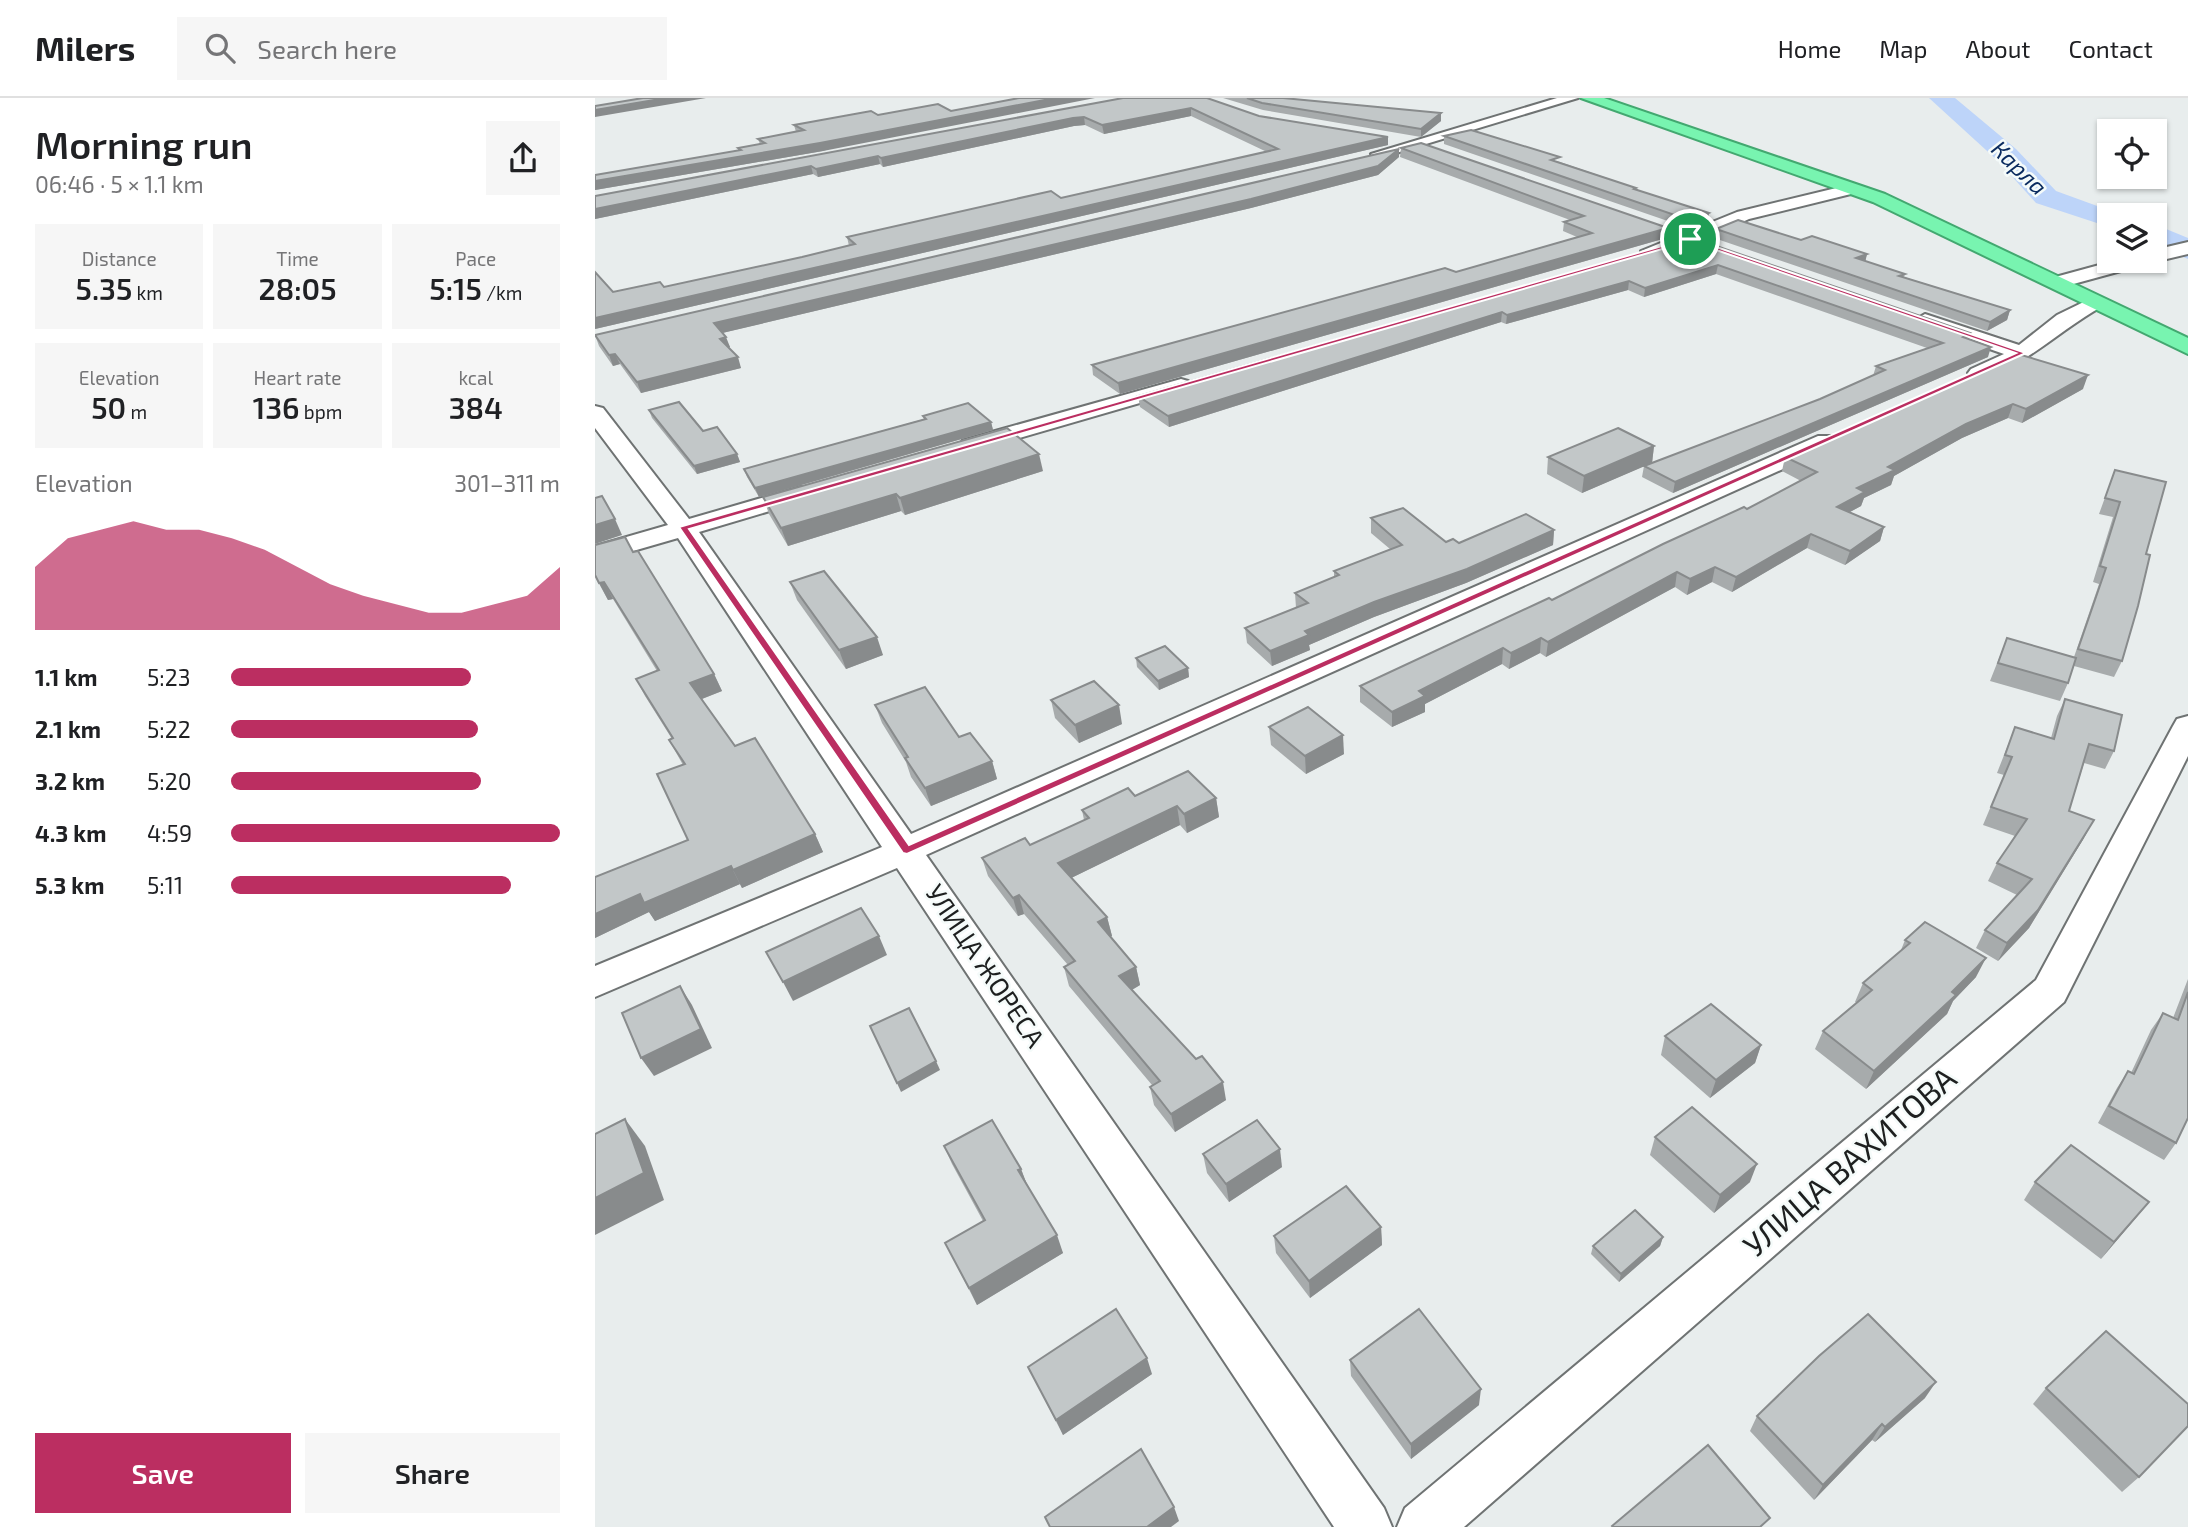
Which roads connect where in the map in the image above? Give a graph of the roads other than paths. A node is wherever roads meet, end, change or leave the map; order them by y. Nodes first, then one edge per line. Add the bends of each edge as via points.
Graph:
1 (1571, 98) edge
2 (1589, 98) edge
3 (1374, 135) edge
4 (1422, 144) junction
5 (1447, 153) edge
6 (1367, 156) edge
7 (1853, 189) junction
8 (1664, 230) edge
9 (1690, 239) junction
10 (2188, 247) edge
11 (1715, 248) edge
12 (2167, 253) edge
13 (1636, 255) edge
14 (2097, 271) edge
15 (2055, 283) junction
16 (2095, 302) junction
17 (1907, 314) edge
18 (2188, 347) edge
19 (2022, 353) junction
20 (1207, 378) edge
21 (1959, 381) edge
22 (595, 413) edge
23 (1845, 432) edge
24 (952, 451) edge
25 (831, 485) edge
26 (683, 527) junction
27 (595, 554) edge
28 (2188, 726) edge
29 (907, 850) junction
30 (595, 982) edge
31 (1365, 1527) edge
32 (1424, 1527) edge

1 - 4 street
2 - 7 highway
3 - 4 street
4 - 5 street
4 - 6 street
7 - 9 street via 1743,215
7 - 15 highway
8 - 9 street
9 - 11 street
9 - 13 street
10 - 12 street
14 - 15 street
15 - 16 highway
16 - 18 highway
16 - 19 street via 2064,319
17 - 19 street
19 - 21 street
20 - 24 street
22 - 26 street, УЛИЦА ЖОРЕСА
23 - 29 street
25 - 26 street
26 - 27 street
26 - 29 street, УЛИЦА ЖОРЕСА
28 - 32 street, УЛИЦА ВАХИТОВА via 2050,990
29 - 30 street
29 - 31 street, УЛИЦА ЖОРЕСА

